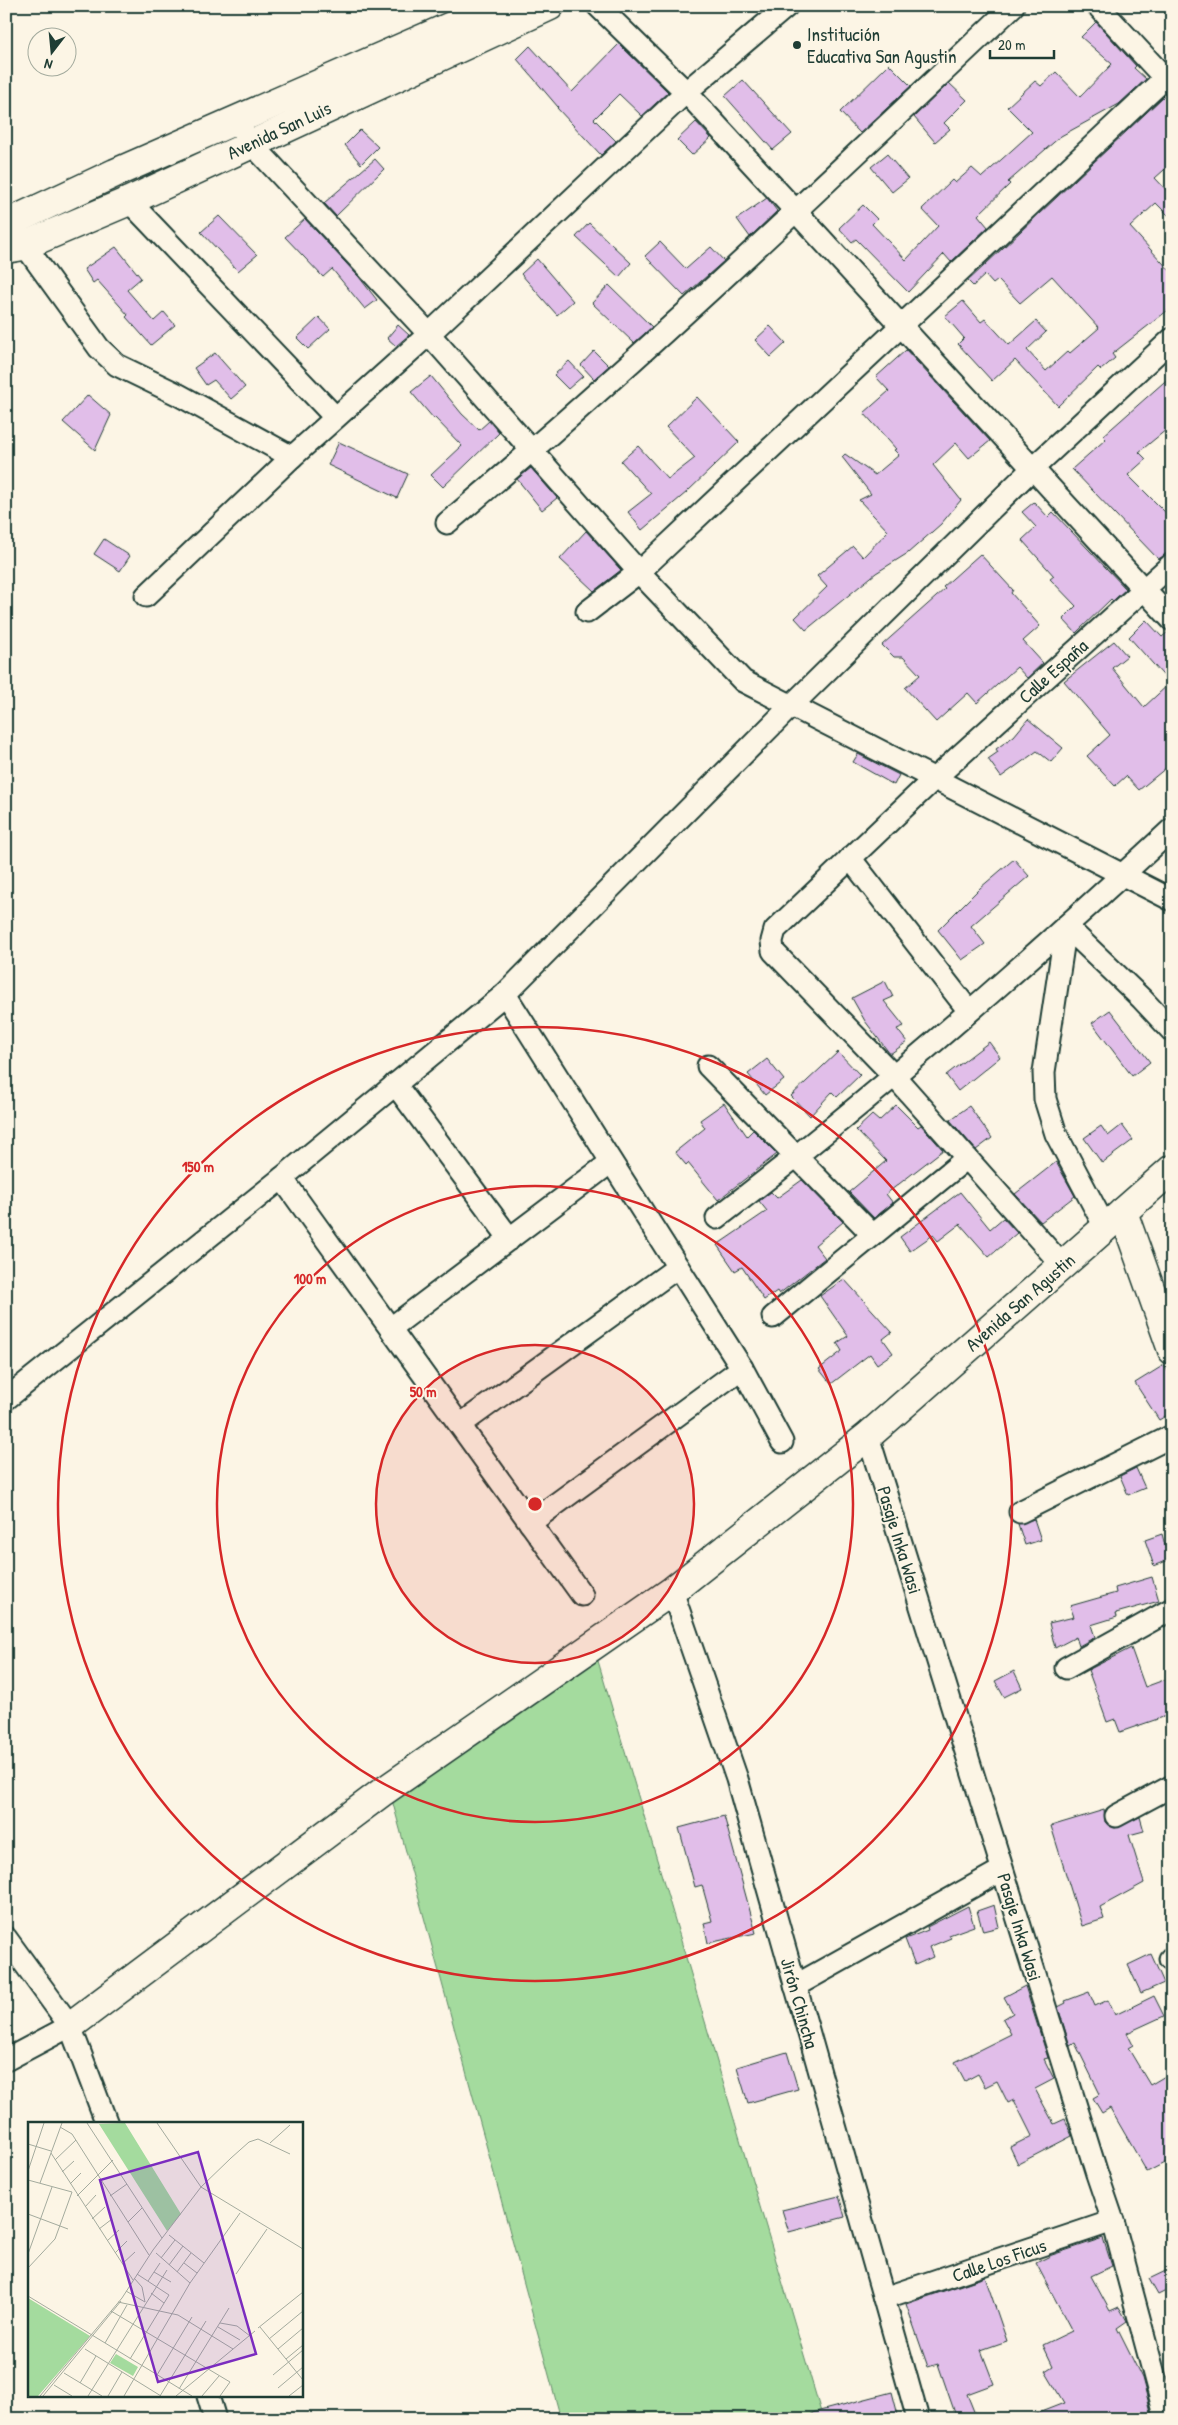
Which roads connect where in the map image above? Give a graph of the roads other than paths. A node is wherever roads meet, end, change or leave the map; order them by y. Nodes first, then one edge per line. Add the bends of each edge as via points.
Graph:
1 (497, 6) edge
2 (550, 6) edge
3 (598, 6) edge
4 (787, 6) edge
5 (1013, 6) edge
6 (1098, 6) edge
7 (1168, 82) edge
8 (686, 92) junction
9 (236, 121) junction
10 (251, 143) junction
11 (129, 201) junction
12 (796, 211) junction
13 (11, 235) edge
14 (901, 325) junction
15 (429, 334) junction
16 (1172, 339) edge
17 (335, 417) junction
18 (533, 451) junction
19 (292, 457) junction
20 (1033, 468) junction
21 (448, 523) dead end
22 (1172, 564) edge
23 (639, 572) junction
24 (1144, 589) junction
25 (146, 596) dead end
26 (587, 612) dead end
27 (1172, 620) edge
28 (791, 706) junction
29 (934, 778) junction
30 (1172, 829) edge
31 (850, 858) junction
32 (1122, 875) junction
33 (1172, 900) edge
34 (1066, 926) junction
35 (505, 994) junction
36 (969, 1011) junction
37 (1172, 1031) edge
38 (708, 1066) dead end
39 (895, 1077) junction
40 (395, 1084) junction
41 (797, 1157) junction
42 (967, 1158) junction
43 (611, 1162) junction
44 (1172, 1169) edge
45 (282, 1178) junction
46 (717, 1218) dead end
47 (1114, 1220) junction
48 (873, 1235) junction
49 (510, 1238) junction
50 (1062, 1265) junction
51 (678, 1267) junction
52 (773, 1316) dead end
53 (390, 1328) junction
54 (1172, 1350) edge
55 (742, 1368) junction
56 (6, 1399) edge
57 (460, 1425) junction
58 (868, 1436) junction
59 (1172, 1436) edge
60 (782, 1442) dead end
61 (1020, 1512) dead end
62 (530, 1523) junction
63 (672, 1590) junction
64 (582, 1595) dead end
65 (1172, 1610) edge
66 (1066, 1668) dead end
67 (1172, 1786) edge
68 (1116, 1816) dead end
69 (1002, 1870) junction
70 (6, 1938) edge
71 (795, 1986) junction
72 (70, 2026) junction
73 (6, 2060) edge
74 (106, 2122) edge
75 (1113, 2221) junction
76 (884, 2298) junction
77 (209, 2398) edge
78 (215, 2419) edge
79 (918, 2419) edge
80 (1166, 2419) edge

1 - 9 street, Avenida San Luis
2 - 10 street, Avenida San Luis
3 - 8 street
4 - 8 street
5 - 12 street
6 - 7 street
7 - 14 street
8 - 12 street
8 - 15 street
9 - 10 street
9 - 13 street, Avenida San Luis
10 - 11 street, Avenida San Luis
10 - 15 street
11 - 13 street, Avenida San Luis
11 - 17 street
12 - 14 street
12 - 18 street
13 - 19 street via 98,348 118,365
14 - 20 street
14 - 23 street
15 - 17 street
15 - 18 street
16 - 20 street
17 - 19 street
18 - 21 street
18 - 23 street
19 - 25 street
20 - 24 street
20 - 28 street
22 - 24 street, Calle España
23 - 26 street
23 - 28 street via 743,681
24 - 27 street
24 - 29 street, Calle España
28 - 29 street
28 - 35 street
29 - 31 street, Calle España
29 - 32 street
30 - 32 street
31 - 36 street
31 - 39 street, Calle España via 775,930 773,951
32 - 33 street
32 - 34 street
34 - 36 street
34 - 37 street
34 - 47 street via 1044,1072 1045,1100 1056,1134
35 - 40 street
35 - 43 street
36 - 39 street
38 - 41 street
39 - 41 street
39 - 42 street, Calle España
40 - 45 street
40 - 49 street
41 - 46 street
41 - 48 street
42 - 48 street
42 - 50 street, Calle España
43 - 49 street
43 - 51 street
44 - 47 street, Avenida San Agustin
45 - 53 street
45 - 56 street
47 - 50 street, Avenida San Agustin
47 - 54 street
48 - 52 street
49 - 53 street
50 - 58 street, Avenida San Agustin
51 - 55 street
51 - 57 street
53 - 57 street
55 - 60 street
55 - 62 street
57 - 62 street
58 - 63 street, Avenida San Agustin
58 - 69 street, Pasaje Inka Wasi
59 - 61 street
62 - 64 street
63 - 71 street, Jirón Chincha via 737,1779
63 - 72 street, Avenida San Agustin via 381,1793
65 - 66 street
67 - 68 street
69 - 71 street
69 - 75 street, Pasaje Inka Wasi
70 - 72 street
71 - 76 street, Jirón Chincha
72 - 73 street
72 - 74 street
75 - 76 street, Calle Los Ficus
75 - 80 street, Pasaje Inka Wasi
76 - 79 street, Jirón Chincha
77 - 78 street

